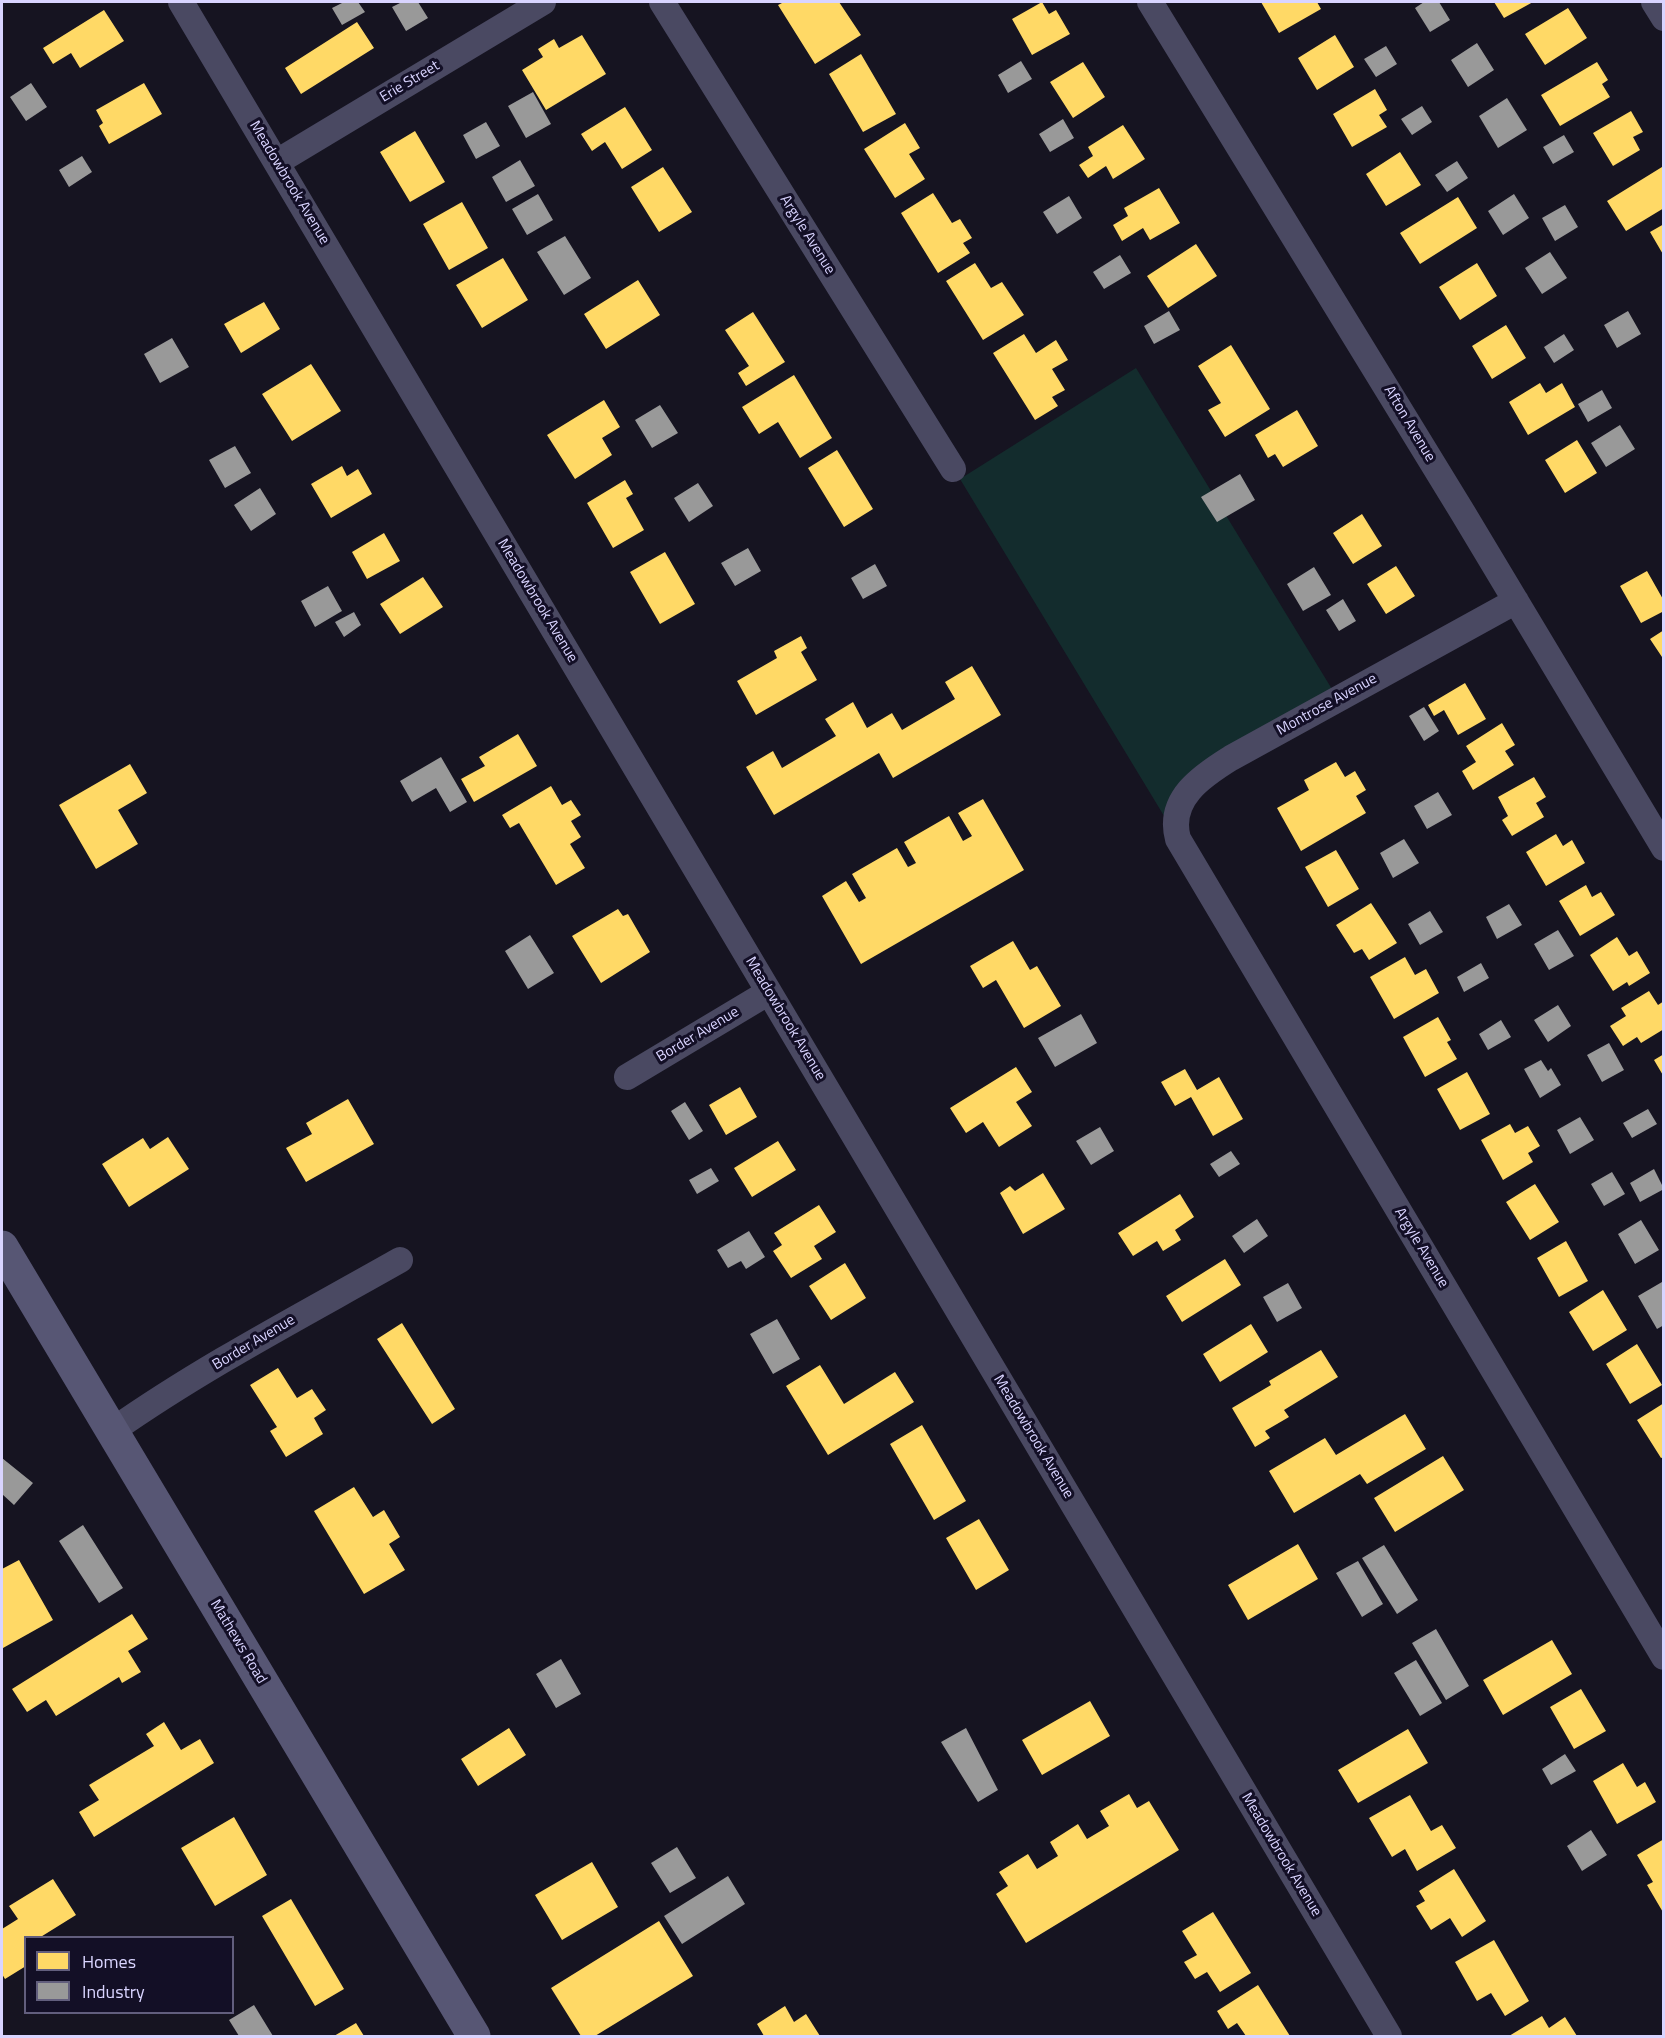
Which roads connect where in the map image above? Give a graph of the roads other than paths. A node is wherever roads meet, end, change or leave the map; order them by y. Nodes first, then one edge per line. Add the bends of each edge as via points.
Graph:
1 (182, 2) edge
2 (543, 2) edge
3 (662, 2) edge
4 (1150, 2) edge
5 (1653, 2) edge
6 (1664, 18) edge
7 (277, 162) junction
8 (953, 469) dead end
9 (1516, 601) junction
10 (1178, 839) joint
11 (1664, 848) edge
12 (769, 992) junction
13 (627, 1077) dead end
14 (2, 1247) edge
15 (400, 1260) dead end
16 (112, 1431) junction
17 (1664, 1657) edge
18 (474, 2037) edge
19 (1389, 2037) edge

1 - 7 street, Meadowbrook Avenue
2 - 7 street, Erie Street
3 - 8 street, Argyle Avenue
4 - 9 street, Afton Avenue
5 - 6 street
7 - 12 street, Meadowbrook Avenue
9 - 10 street, Montrose Avenue via 1200,778 1183,796 1176,819
9 - 11 street, Afton Avenue
10 - 17 street, Argyle Avenue
12 - 13 street, Border Avenue
12 - 19 street, Meadowbrook Avenue
14 - 16 street, Mathews Road
15 - 16 street, Border Avenue via 262,1338
16 - 18 street, Mathews Road

